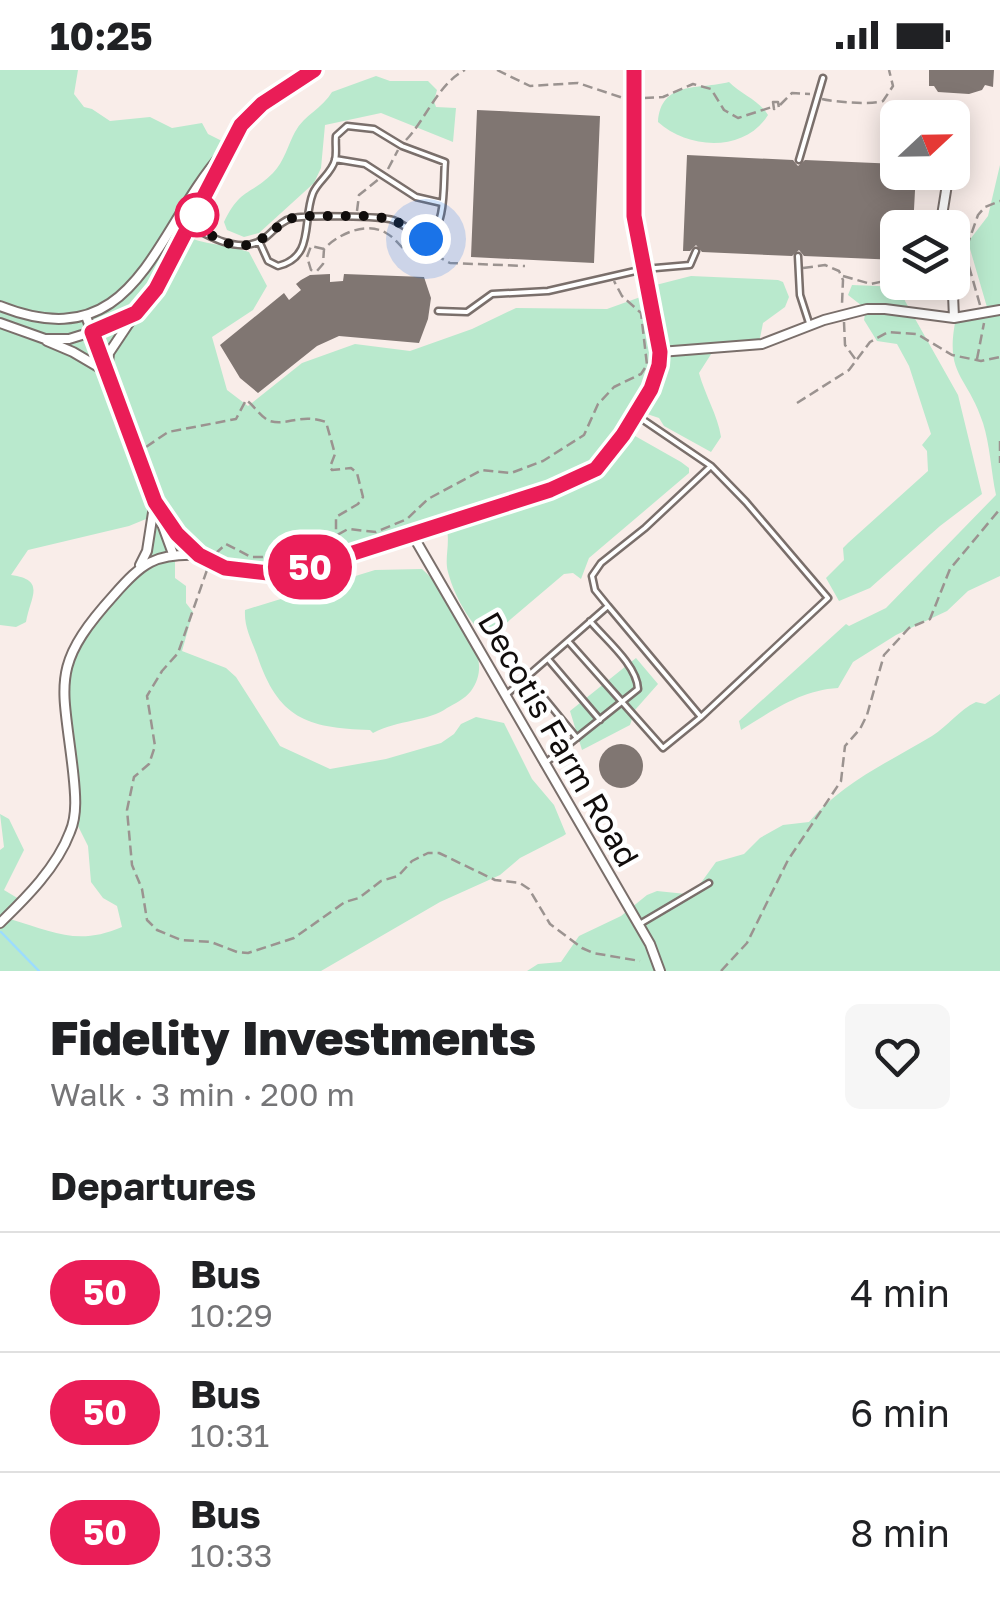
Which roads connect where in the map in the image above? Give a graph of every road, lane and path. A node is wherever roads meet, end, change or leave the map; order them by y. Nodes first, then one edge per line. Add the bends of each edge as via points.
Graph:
1 (314, 70) edge
2 (634, 70) edge
3 (890, 70) edge
4 (823, 78) dead end
5 (819, 98) junction
6 (780, 105) dead end
7 (230, 146) junction
8 (336, 159) junction
9 (800, 160) dead end
10 (1000, 200) edge
11 (442, 203) junction
12 (308, 216) junction
13 (176, 218) junction
14 (191, 226) junction
15 (259, 241) junction
16 (324, 248) junction
17 (696, 251) dead end
18 (798, 256) dead end
19 (525, 266) dead end
20 (644, 269) junction
21 (798, 269) junction
22 (842, 276) junction
23 (613, 278) junction
24 (880, 282) edge
25 (953, 300) edge
26 (0, 306) edge
27 (1000, 310) edge
28 (438, 311) dead end
29 (136, 313) junction
30 (843, 314) junction
31 (982, 314) junction
32 (86, 316) junction
33 (954, 318) junction
34 (0, 323) edge
35 (810, 326) junction
36 (92, 332) junction
37 (44, 340) junction
38 (660, 352) junction
39 (1000, 357) edge
40 (976, 360) junction
41 (857, 361) junction
42 (107, 372) junction
43 (797, 403) dead end
44 (636, 415) junction
45 (1000, 440) edge
46 (146, 447) dead end
47 (1000, 462) edge
48 (710, 466) junction
49 (155, 502) junction
50 (1000, 509) edge
51 (337, 534) junction
52 (412, 534) junction
53 (173, 554) junction
54 (199, 555) junction
55 (210, 562) junction
56 (138, 568) junction
57 (608, 606) junction
58 (590, 622) junction
59 (568, 641) junction
60 (548, 658) junction
61 (527, 677) junction
62 (505, 696) junction
63 (621, 704) junction
64 (701, 717) junction
65 (600, 720) junction
66 (577, 738) junction
67 (544, 764) junction
68 (708, 883) dead end
69 (0, 923) edge
70 (638, 925) junction
71 (640, 960) dead end
72 (660, 971) edge
73 (721, 971) edge

1 - 7 street via 262,104
2 - 20 street via 634,216
3 - 5 path via 893,86 883,101
4 - 5 lane
5 - 6 path via 792,93
5 - 9 lane
7 - 13 street
7 - 14 street
8 - 11 lane via 364,164 416,197
8 - 11 lane via 336,136 343,128 374,129 443,159
8 - 12 lane via 314,190
10 - 31 path via 978,215 967,246
11 - 12 lane via 426,239 383,217
12 - 15 lane via 288,219
12 - 15 lane via 307,239 289,263 268,261
13 - 14 lane
13 - 32 street via 139,278 117,301
14 - 15 lane via 232,245
14 - 29 street
16 - 16 path via 323,264 312,270 312,246
16 - 19 path via 368,228 382,230 406,250 422,248 450,263
17 - 20 lane via 683,268
18 - 21 lane
20 - 23 lane
20 - 38 street
21 - 22 path via 830,266
21 - 35 lane
22 - 24 path
22 - 30 path
23 - 28 lane via 492,294 467,312
23 - 51 path via 641,312 648,359 640,374 598,404 584,435 529,466 482,470 376,532 356,528
25 - 33 street
26 - 32 street via 51,320
27 - 31 street
29 - 36 street
29 - 42 street via 109,353
30 - 33 street via 885,308
30 - 35 street
30 - 41 path via 845,345
31 - 33 street
31 - 40 path
32 - 36 street
34 - 37 street
35 - 38 street via 762,344
36 - 37 street
36 - 42 street
37 - 42 street
38 - 44 street via 657,376
39 - 40 path
40 - 41 path via 952,356 929,339 888,332
41 - 43 path
42 - 49 street
44 - 48 lane
44 - 52 street via 596,469 582,477
45 - 47 path
46 - 51 path via 168,432 236,419 246,400 269,420 326,422 335,454 330,467 351,468 363,496 336,517
48 - 57 lane via 601,563 592,576
48 - 64 lane via 828,598
49 - 53 street
49 - 54 street
49 - 56 street
50 - 73 path via 950,570 930,619 909,628 884,656 867,715 845,746 841,782 788,860 747,943
51 - 55 path via 306,552 270,559 226,544
52 - 55 street via 289,573 255,574
52 - 62 street, Decotis Farm Road
53 - 54 street
53 - 56 street
54 - 55 street
55 - 71 path via 178,653 147,696 155,746 149,764 134,777 127,810 147,920 169,936 248,953 294,938 428,853 520,883 550,924 582,948
56 - 69 street via 71,649 62,682 76,796 71,831
57 - 58 lane
57 - 64 lane
58 - 59 lane
58 - 63 lane via 638,682
59 - 60 lane
59 - 63 lane
60 - 61 lane
60 - 65 lane
61 - 62 lane
61 - 66 lane
62 - 67 street, Decotis Farm Road
63 - 64 lane via 663,748
63 - 65 lane
65 - 66 lane
66 - 67 lane
67 - 70 street, Decotis Farm Road
68 - 70 lane
70 - 72 street, Decotis Farm Road

